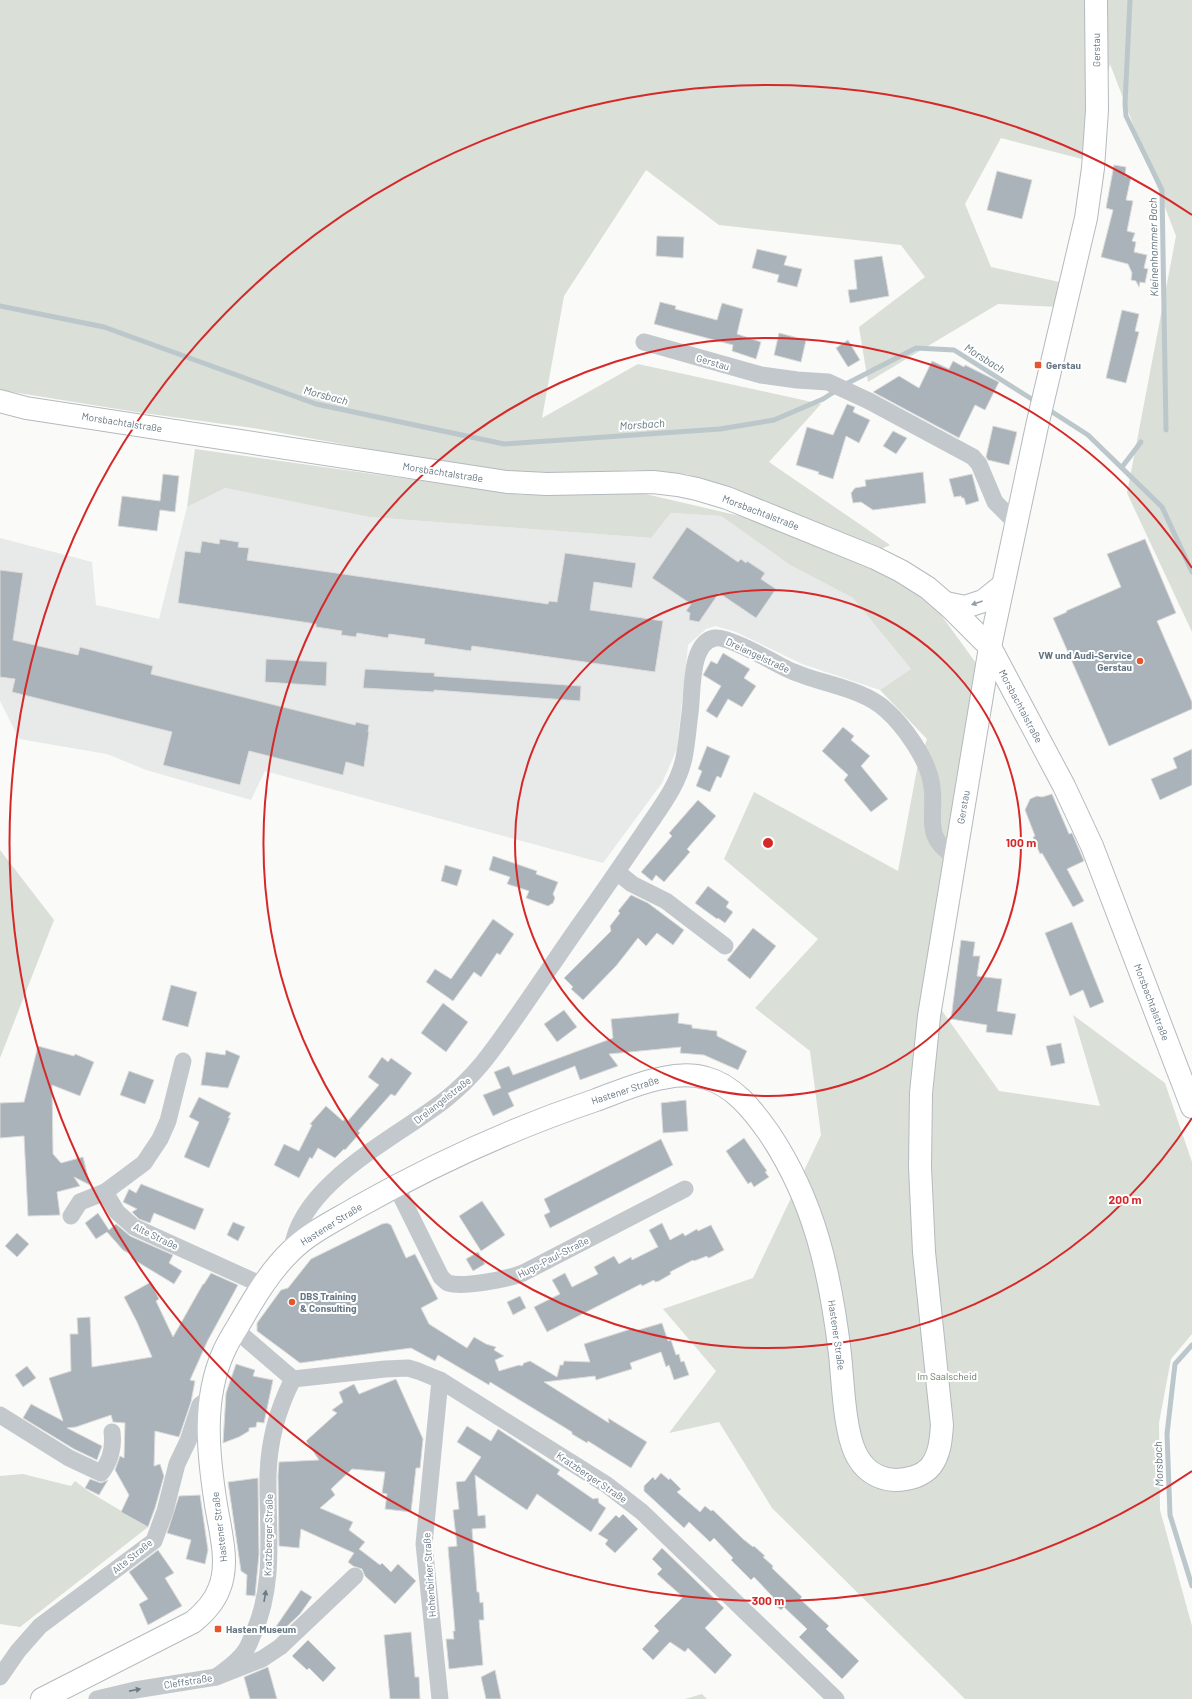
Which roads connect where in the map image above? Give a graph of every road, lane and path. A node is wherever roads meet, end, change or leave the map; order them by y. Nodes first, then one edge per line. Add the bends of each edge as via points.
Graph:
1 (1096, 0) edge
2 (644, 342) dead end
3 (0, 401) edge
4 (1016, 523) junction
5 (1003, 585) junction
6 (946, 603) junction
7 (990, 647) junction
8 (954, 856) junction
9 (616, 872) junction
10 (725, 946) dead end
11 (183, 1061) dead end
12 (922, 1093) joint
13 (1192, 1107) edge
14 (396, 1186) junction
15 (685, 1189) dead end
16 (105, 1192) junction
17 (71, 1216) dead end
18 (292, 1249) junction
19 (262, 1285) junction
20 (236, 1330) junction
21 (293, 1379) junction
22 (440, 1380) junction
23 (210, 1398) junction
24 (0, 1415) edge
25 (112, 1432) dead end
26 (356, 1576) dead end
27 (254, 1633) junction
28 (275, 1651) junction
29 (0, 1677) edge
30 (216, 1677) junction
31 (42, 1699) edge
32 (97, 1699) edge
33 (440, 1699) edge
34 (836, 1699) edge

1 - 4 main road, Gerstau via 1098,110 1086,218
2 - 4 street, Gerstau via 761,375 828,382 857,395 973,457 979,464 995,502
3 - 6 main road, Morsbachtalstraße via 26,408 507,482 653,482 678,485 727,498 875,558 928,588
4 - 5 main road, Gerstau
5 -> 6 main road via 983,602 965,607
5 - 7 main road, Gerstau
6 - 7 main road, Morsbachtalstraße
7 - 8 main road, Gerstau
7 - 13 main road, Morsbachtalstraße via 1064,786 1092,846
8 - 9 street, Dreiangelstraße via 936,841 933,832 932,782 928,768 910,739 883,707 862,695 792,671 727,639 715,638 704,643 697,656 680,773 671,792
8 - 12 main road, Gerstau via 929,1016
9 - 10 street via 632,884 666,901
9 - 18 street, Dreiangelstraße via 519,1014 471,1078 438,1105 348,1169 325,1189 298,1226
11 - 16 street via 168,1122 160,1139 144,1163
12 - 14 main road, Hastener Straße via 920,1168 923,1224 942,1425 938,1452 931,1466 921,1475 906,1479 893,1481 869,1472 855,1452 849,1429 832,1297 812,1219 802,1190 783,1155 765,1127 731,1090 706,1078 683,1075 653,1080 539,1121 479,1146
14 - 15 street, Hugo-Paul-Straße via 441,1277 448,1282 459,1284 502,1279 523,1273
14 - 18 main road, Hastener Straße via 319,1230
16 - 17 street via 80,1202
16 - 19 street, Alte Straße via 117,1212 134,1227
18 - 19 main road, Hastener Straße
19 - 20 main road, Hastener Straße
20 - 21 street
20 - 23 main road, Hastener Straße via 224,1349 215,1373
21 - 22 street, Kratzberger Straße via 403,1368
27 -> 21 street, Kratzberger Straße via 261,1615 270,1556 268,1474 271,1444 279,1408
22 - 33 street, Hohenbirker Straße via 424,1544
22 - 34 street, Kratzberger Straße via 607,1485 642,1512
23 - 29 street, Alte Straße via 200,1405 177,1464 154,1541 40,1626
23 - 31 main road, Hastener Straße via 208,1440 224,1562 219,1590 206,1610 193,1622
24 - 25 street via 69,1458 101,1474 108,1465 114,1442
26 - 28 street, Cleffstraße
27 - 28 street via 257,1639
27 - 30 street, Kratzberger Straße via 245,1651
28 - 30 street, Cleffstraße via 262,1659
32 -> 30 street, Cleffstraße

